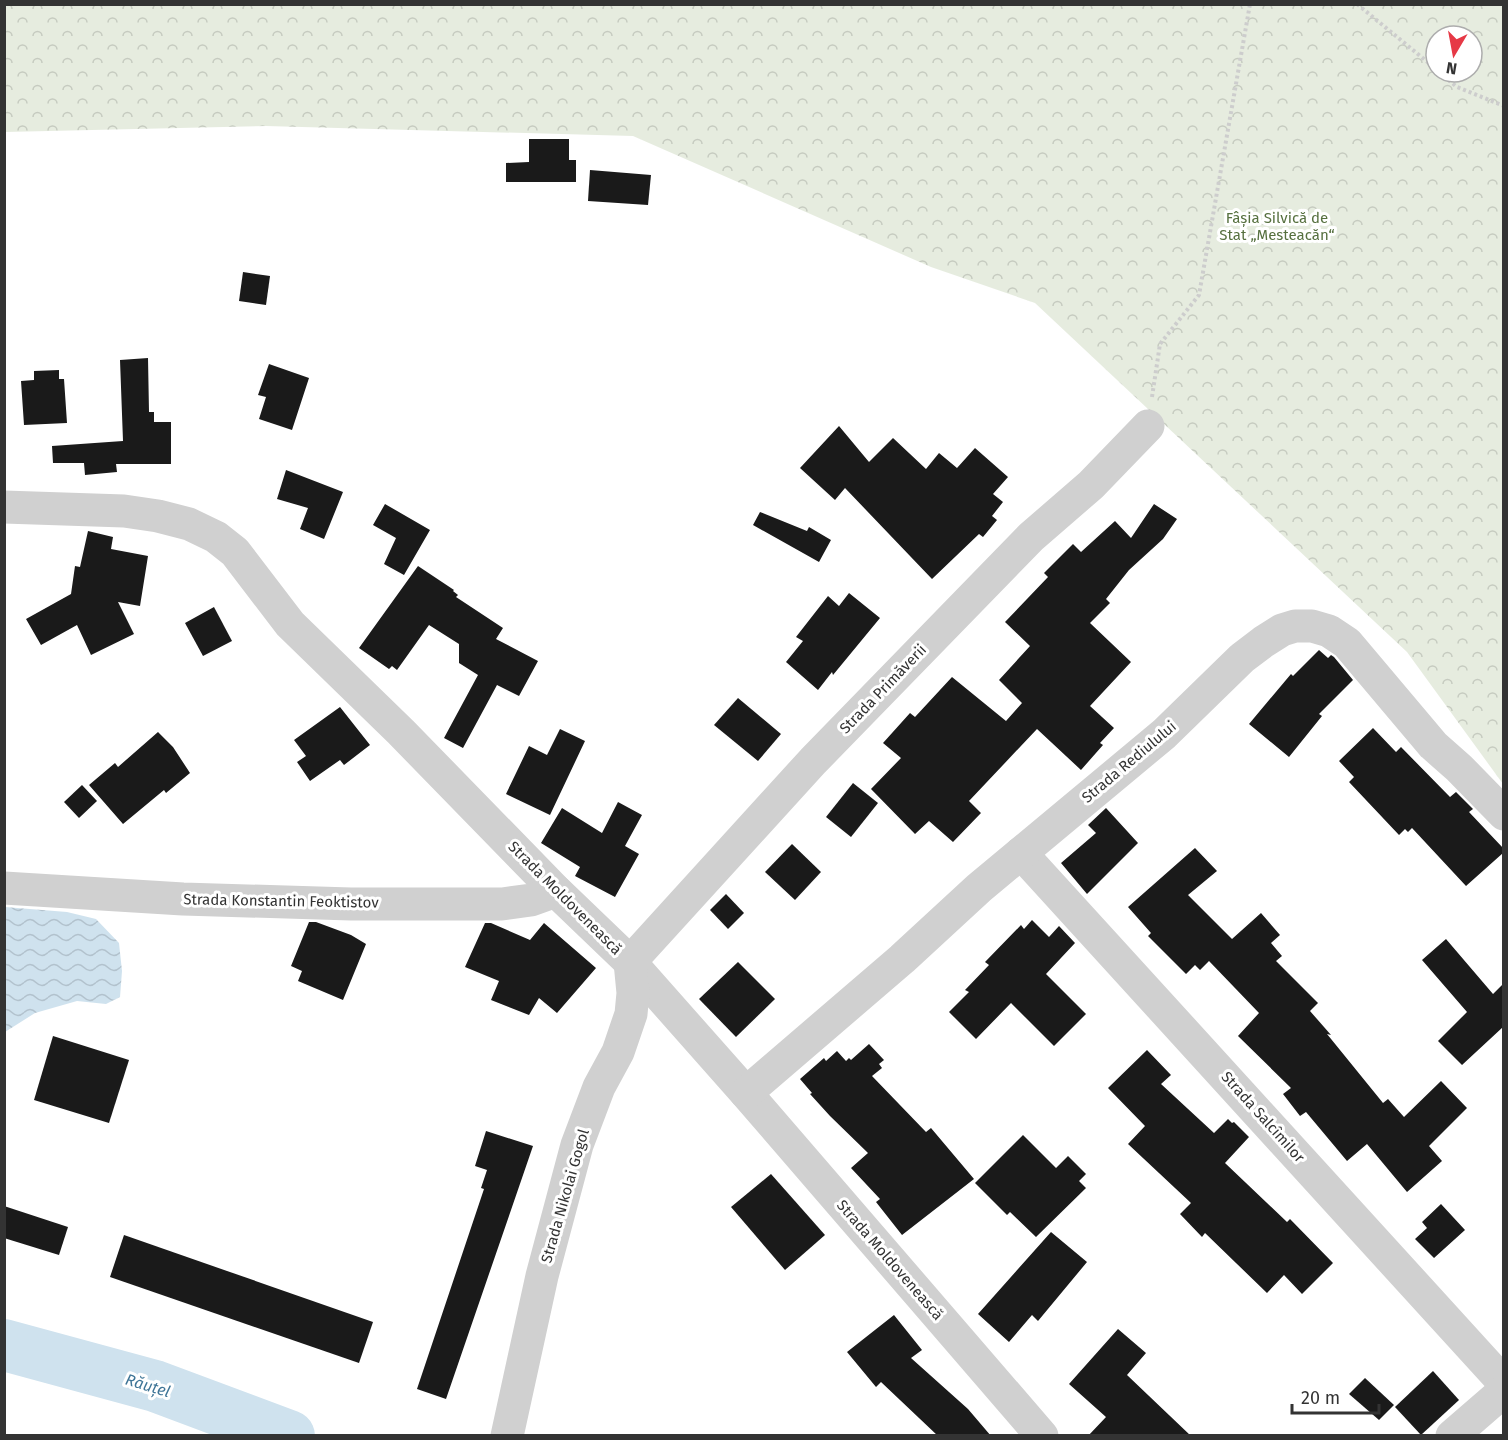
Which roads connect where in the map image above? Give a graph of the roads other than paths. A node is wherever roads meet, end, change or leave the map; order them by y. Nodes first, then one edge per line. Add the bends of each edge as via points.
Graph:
1 (1148, 426) road end
2 (4, 507) edge
3 (1503, 814) edge
4 (1022, 853) junction
5 (4, 888) edge
6 (556, 891) junction
7 (630, 962) junction
8 (746, 1093) junction
9 (1503, 1383) edge
10 (1503, 1391) edge
11 (507, 1436) edge
12 (1042, 1436) edge
13 (1452, 1436) edge

1 - 7 street, Strada Primăverii via 1091,485 1031,537 813,761
2 - 6 street, Strada Moldovenească via 124,511 174,519 216,537 235,552 291,624
3 - 4 street, Strada Rediulului via 1433,745 1347,643 1329,631 1295,626 1282,630 1242,658 1164,734
4 - 8 street, Strada Rediulului
4 - 9 street, Strada Salcîmilor
5 - 6 street, Strada Konstantin Feoktistov via 351,904 502,904
6 - 7 street, Strada Moldovenească
7 - 8 street, Strada Moldovenească
7 - 11 street, Strada Nikolai Gogol via 631,1014 577,1145 542,1276
8 - 12 street, Strada Moldovenească
10 - 13 street

